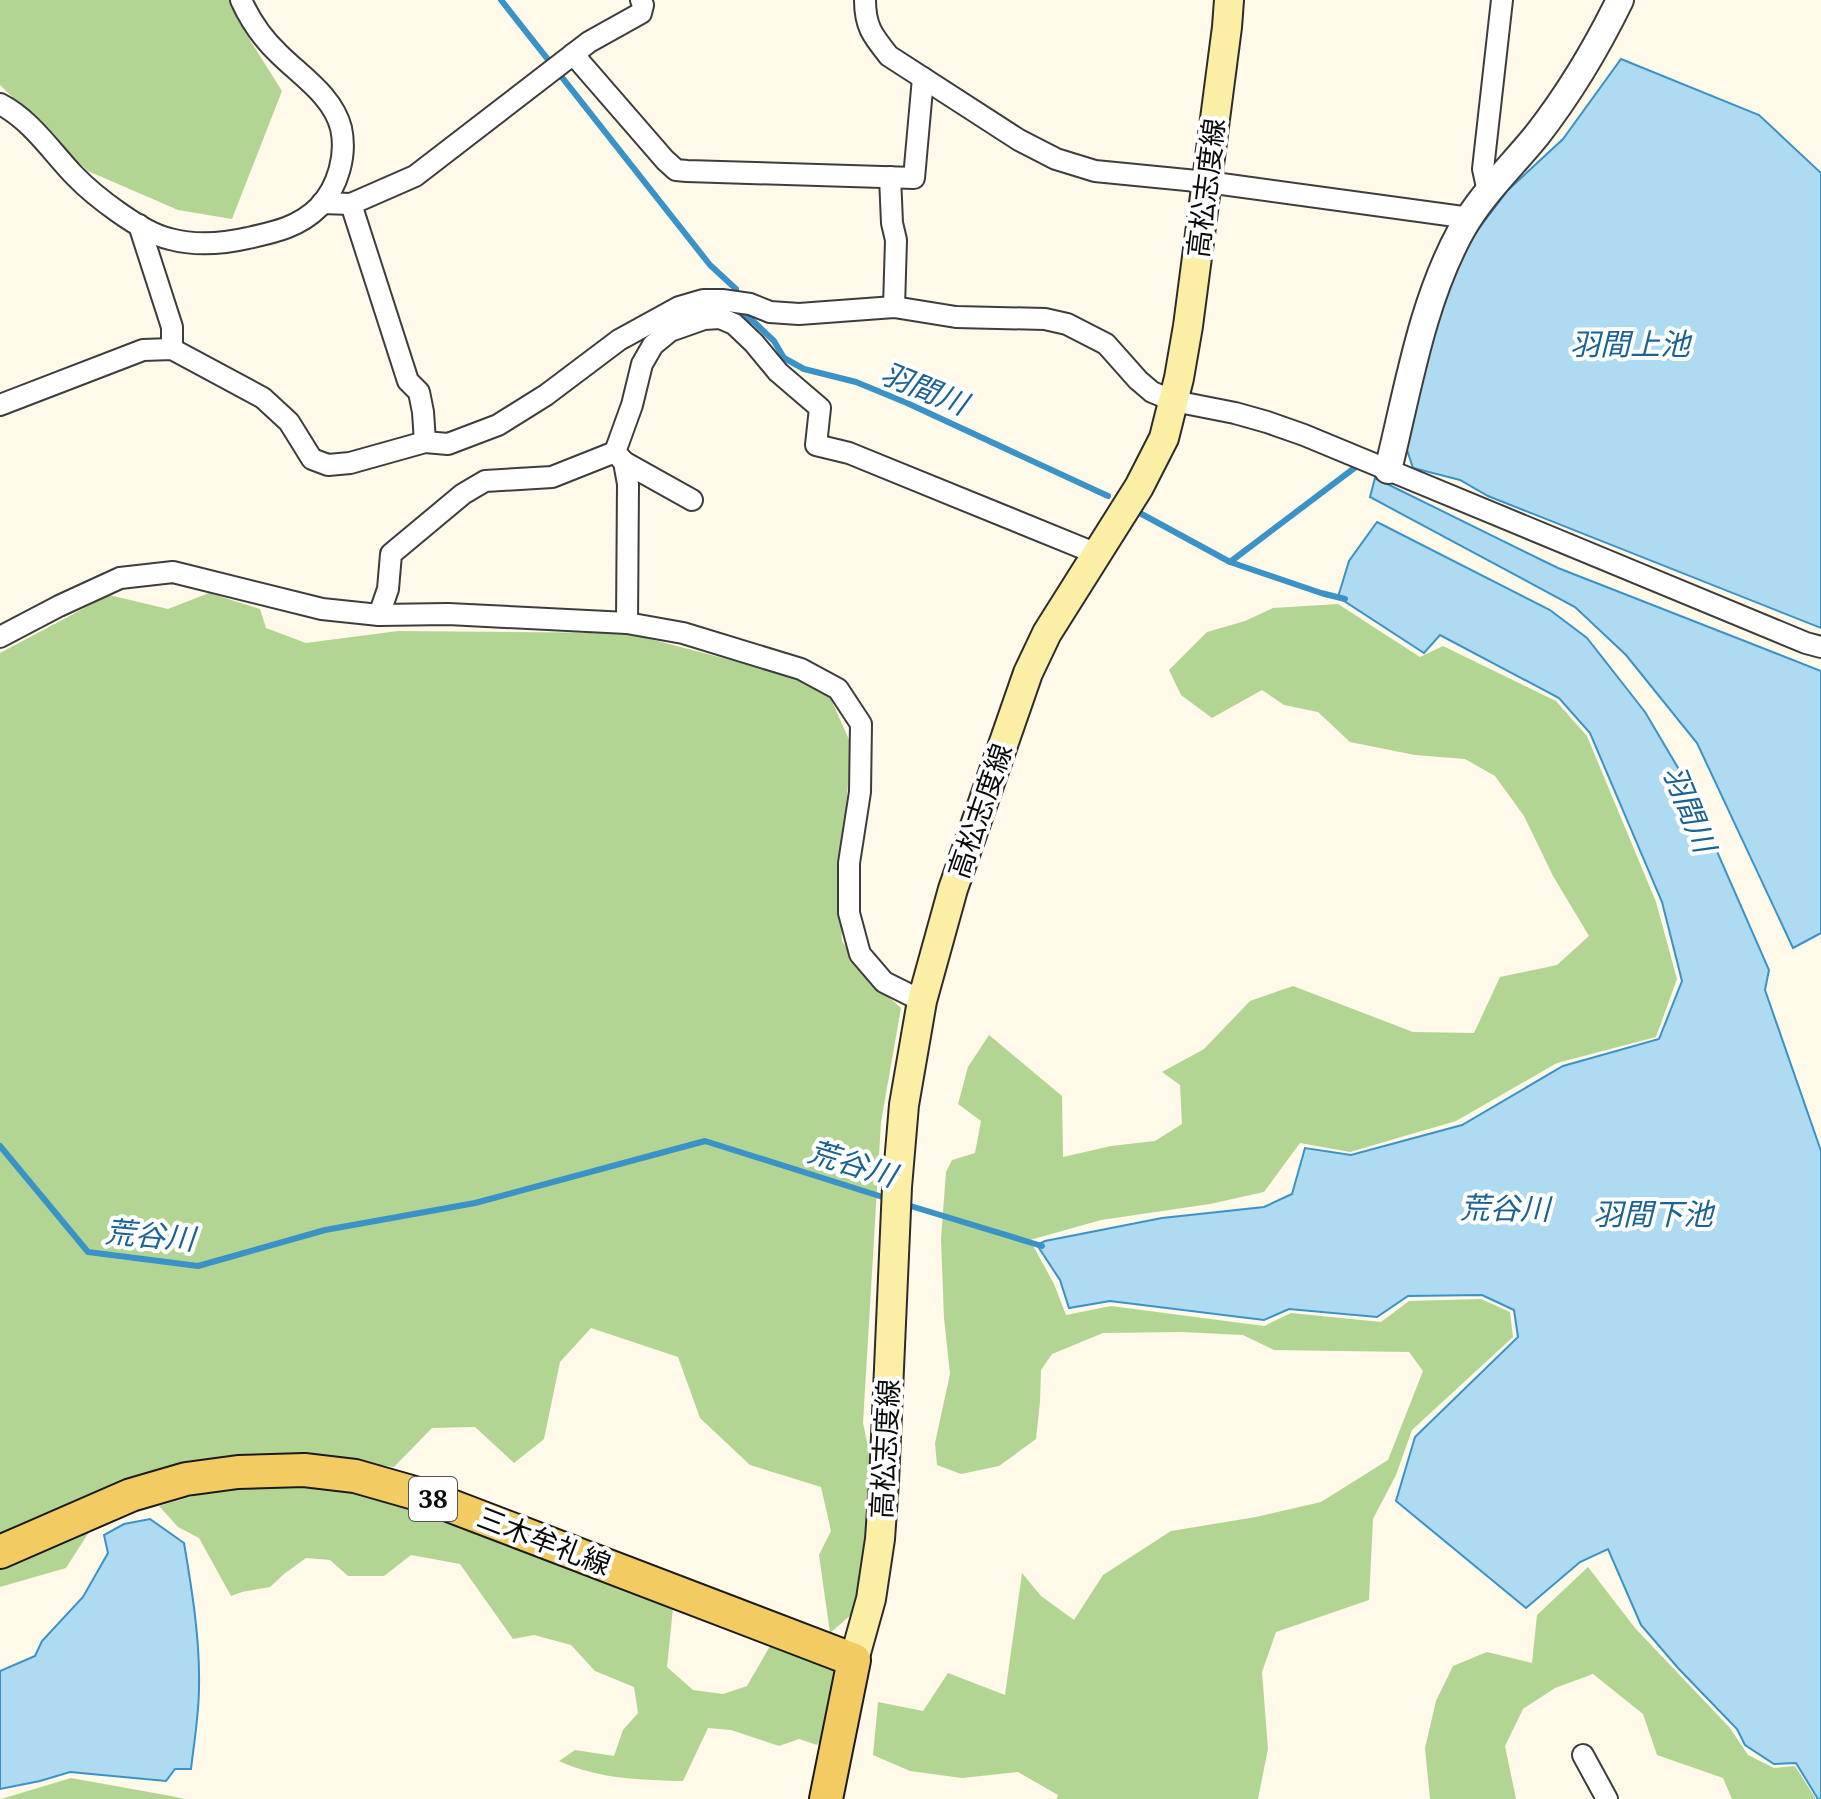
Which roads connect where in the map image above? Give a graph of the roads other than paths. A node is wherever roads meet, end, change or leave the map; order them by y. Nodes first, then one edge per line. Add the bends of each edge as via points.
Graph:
1 (241, 0) edge
2 (641, 0) edge
3 (865, 0) edge
4 (1229, 0) edge
5 (1502, 0) edge
6 (1620, 0) edge
7 (560, 64) junction
8 (923, 78) junction
9 (0, 104) edge
10 (890, 177) junction
11 (1207, 182) junction
12 (1488, 192) junction
13 (322, 203) junction
14 (351, 204) junction
15 (1470, 218) junction
16 (139, 225) junction
17 (894, 307) junction
18 (721, 309) junction
19 (172, 349) junction
20 (1174, 401) junction
21 (0, 405) edge
22 (425, 442) junction
23 (620, 457) junction
24 (1388, 470) junction
25 (692, 500) dead end
26 (1097, 554) junction
27 (379, 615) junction
28 (627, 623) junction
29 (0, 637) edge
30 (1821, 647) edge
31 (922, 1001) junction
32 (0, 1552) edge
33 (854, 1660) junction
34 (1583, 1755) dead end
35 (826, 1799) edge
36 (1607, 1799) edge

1 - 13 street via 276,52 332,105 342,151 338,177
2 - 7 street via 641,13
3 - 8 street via 865,20 875,39 889,56
4 - 11 main road, 高松志度線
5 - 12 street via 1483,169
6 - 12 street via 1556,110
7 - 10 street via 676,170
7 - 14 street via 415,176
8 - 10 street via 914,178
8 - 11 street via 1056,159 1095,171
9 - 16 street via 43,139 76,177
10 - 17 street via 896,240
11 - 15 street
11 - 20 main road, 高松志度線
12 - 15 street
13 - 14 street
13 - 16 street via 283,230 238,241 197,244 166,239
14 - 22 street via 408,381 419,392
15 - 24 street via 1431,301
16 - 19 street via 172,327
17 - 18 street via 799,314 750,304
17 - 20 street via 1067,324 1106,344 1152,392
18 - 22 street via 703,300 679,307 619,340 498,425 448,444
18 - 23 street via 670,331 653,345 642,364
18 - 26 street via 778,372 820,408 816,445 849,453
19 - 21 street via 143,350
19 - 22 street via 263,398 289,422 312,459 328,465
20 - 24 street via 1267,422
20 - 26 main road, 高松志度線 via 1164,438
23 - 25 street
23 - 27 street via 552,477 485,481 463,494 391,554
23 - 28 street via 628,484
24 - 30 street
26 - 31 main road, 高松志度線 via 1028,673 953,889
27 - 28 street
27 - 29 street via 322,609 173,572 120,578
28 - 31 street via 683,633 801,669 838,689 861,724 860,792 849,863 849,913 860,954 884,982
31 - 33 main road, 高松志度線 via 898,1173 880,1539
32 - 33 main road, 三木牟礼線 / 38 via 131,1495 186,1479 304,1470 355,1476 425,1496
33 - 35 main road
34 - 36 street

